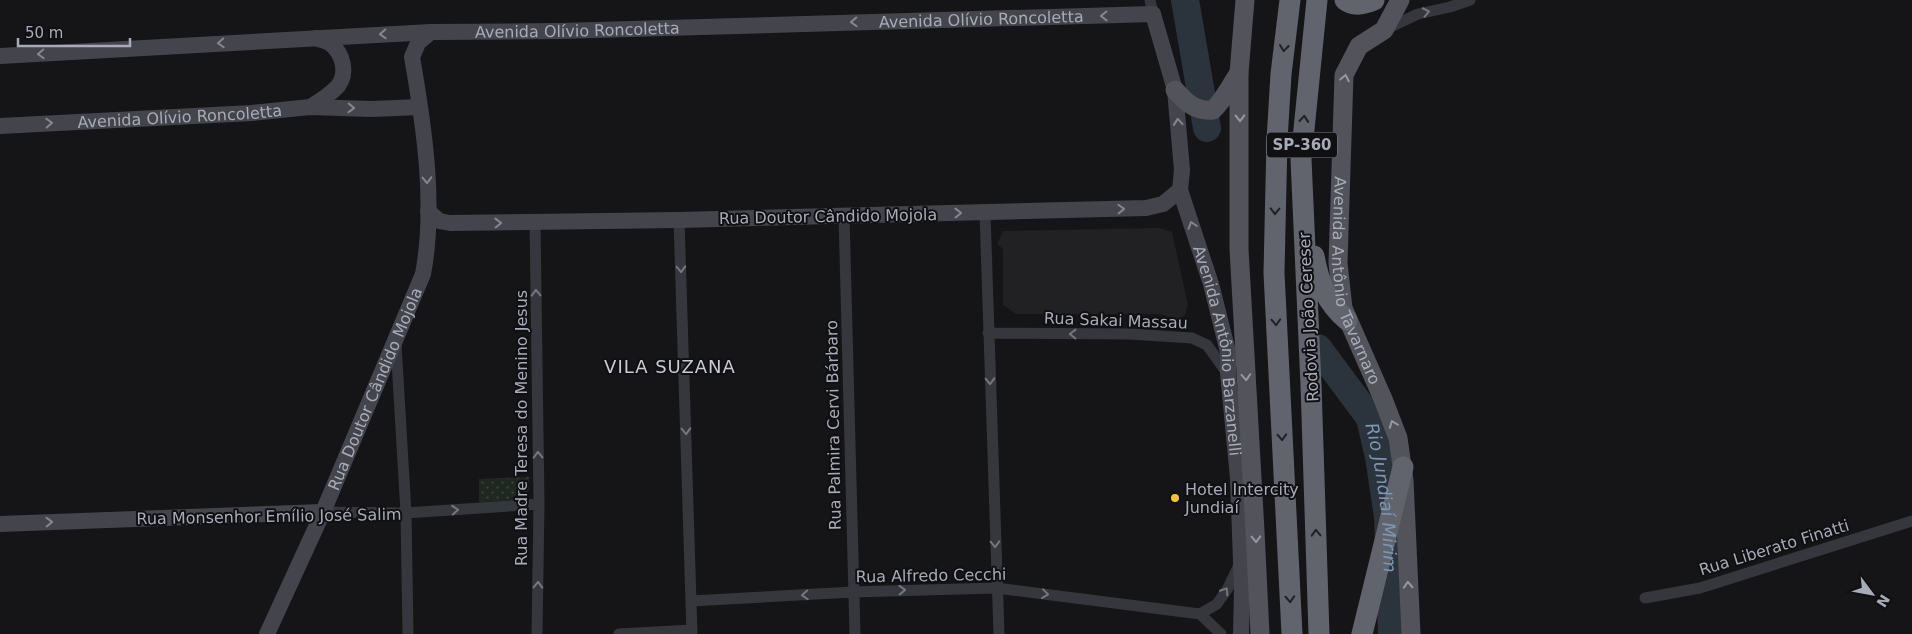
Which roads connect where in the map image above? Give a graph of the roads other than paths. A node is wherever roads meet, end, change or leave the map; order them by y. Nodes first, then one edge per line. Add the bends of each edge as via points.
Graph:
1 (1245, 0) edge
2 (1290, 0) edge
3 (1317, 0) edge
4 (1345, 0) edge
5 (1374, 0) edge
6 (1400, 0) edge
7 (1470, 0) edge
8 (1152, 7) edge
9 (1384, 30) junction
10 (432, 32) junction
11 (315, 38) junction
12 (0, 56) edge
13 (1234, 80) junction
14 (1181, 96) junction
15 (310, 107) junction
16 (419, 107) junction
17 (0, 126) edge
18 (1301, 159) junction
19 (1180, 190) junction
20 (428, 211) junction
21 (985, 213) junction
22 (844, 215) junction
23 (679, 220) junction
24 (536, 222) junction
25 (450, 224) junction
26 (427, 251) junction
27 (1348, 320) junction
28 (988, 333) junction
29 (396, 341) junction
30 (1228, 373) junction
31 (1403, 467) junction
32 (539, 504) junction
33 (323, 512) junction
34 (406, 513) junction
35 (1912, 521) edge
36 (0, 524) edge
37 (1240, 561) junction
38 (997, 588) junction
39 (853, 592) junction
40 (1645, 598) dead end
41 (691, 601) junction
42 (1205, 617) junction
43 (1364, 626) edge
44 (692, 632) edge
45 (267, 634) edge
46 (408, 634) edge
47 (537, 634) edge
48 (619, 634) edge
49 (856, 634) edge
50 (999, 634) edge
51 (1208, 634) edge
52 (1221, 634) edge
53 (1240, 634) edge
54 (1260, 634) edge
55 (1292, 634) edge
56 (1319, 634) edge
57 (1411, 634) edge

1 - 13 main road
2 -> 55 highway, Rodovia João Cereser / SP-360 via 1277,140 1274,273
18 -> 3 highway, Rodovia João Cereser / SP-360
4 - 5 highway via 1361,4
6 - 9 main road
9 -> 7 street via 1418,14
8 -> 10 street, Avenida Olívio Roncoletta via 560,31
8 - 14 street
27 -> 9 main road, Avenida Antônio Tavarnaro via 1341,300 1338,263 1344,75 1359,46
10 -> 11 street, Avenida Olívio Roncoletta
10 - 16 street, Rua Doutor Cândido Mojola via 418,43 412,57
11 -> 12 street, Avenida Olívio Roncoletta
11 - 15 street via 330,44 339,53 343,76 330,93
13 - 14 main road via 1221,103 1213,110 1198,110
13 -> 54 main road via 1239,249
19 -> 14 street
15 -> 16 street, Avenida Olívio Roncoletta
17 -> 15 street, Avenida Olívio Roncoletta
16 -> 20 street, Rua Doutor Cândido Mojola
18 - 27 highway via 1317,269 1330,303
56 -> 18 highway, Rodovia João Cereser / SP-360
21 -> 19 street, Rua Doutor Cândido Mojola via 1146,208 1163,204
30 -> 19 street, Avenida Antônio Barzanelli via 1228,352 1211,284
20 - 25 street via 439,222
20 - 26 street, Rua Doutor Cândido Mojola
22 -> 21 street, Rua Doutor Cândido Mojola
21 - 28 street
22 - 23 street, Rua Doutor Cândido Mojola
22 - 39 street, Rua Palmira Cervi Bárbaro
23 - 24 street, Rua Doutor Cândido Mojola
23 -> 41 street
25 -> 24 street, Rua Doutor Cândido Mojola
32 -> 24 street, Rua Madre Teresa do Menino Jesus
25 - 26 street, Rua Doutor Cândido Mojola via 434,236
26 - 29 street, Rua Doutor Cândido Mojola via 423,274
31 -> 27 main road, Avenida Antônio Tavarnaro via 1398,438
30 -> 28 street, Rua Sakai Massau via 1207,345 1192,338
28 -> 38 street
29 - 33 street, Rua Doutor Cândido Mojola
29 - 34 street
30 - 37 street, Avenida Antônio Barzanelli via 1238,478
31 - 43 highway
57 -> 31 main road, Avenida Antônio Tavarnaro
34 -> 32 street, Rua Monsenhor Emílio José Salim
47 -> 32 street, Rua Madre Teresa do Menino Jesus
33 - 34 street, Rua Monsenhor Emílio José Salim
36 -> 33 street, Rua Monsenhor Emílio José Salim
33 - 45 street, Rua Doutor Cândido Mojola
34 - 46 street
35 - 40 street, Rua Liberato Finatti via 1700,588
42 -> 37 street via 1228,588
37 - 53 street, Avenida Antônio Barzanelli
39 -> 38 street, Rua Alfredo Cecchi
38 -> 42 street, Rua Alfredo Cecchi
38 - 50 street
39 -> 41 street, Rua Alfredo Cecchi
39 - 49 street, Rua Palmira Cervi Bárbaro
41 - 44 street
42 - 51 street
42 - 52 street
44 - 48 street

